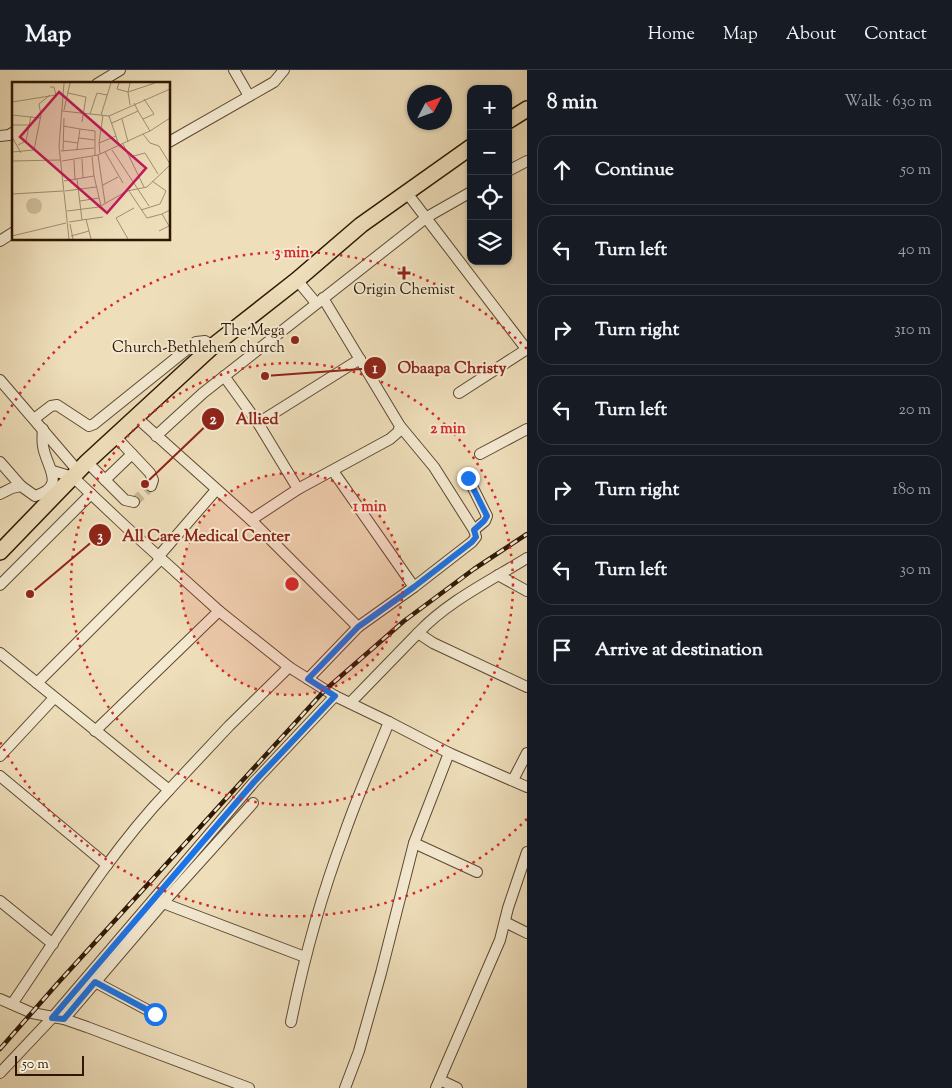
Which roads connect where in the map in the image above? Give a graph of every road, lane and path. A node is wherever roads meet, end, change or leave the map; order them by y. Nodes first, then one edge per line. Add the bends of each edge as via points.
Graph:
1 (120, 70) edge
2 (234, 70) edge
3 (284, 70) edge
4 (100, 82) edge
5 (249, 96) junction
6 (527, 108) edge
7 (512, 118) edge
8 (12, 133) edge
9 (0, 136) edge
10 (170, 141) edge
11 (467, 150) edge
12 (527, 161) edge
13 (512, 169) edge
14 (407, 193) junction
15 (467, 194) edge
16 (427, 217) junction
17 (12, 233) edge
18 (0, 241) edge
19 (297, 280) junction
20 (320, 301) junction
21 (212, 346) junction
22 (527, 349) edge
23 (360, 359) junction
24 (224, 376) junction
25 (0, 380) edge
26 (459, 393) dead end
27 (136, 417) junction
28 (34, 419) junction
29 (258, 424) junction
30 (400, 426) junction
31 (42, 429) junction
32 (527, 429) edge
33 (115, 436) junction
34 (156, 436) junction
35 (132, 454) junction
36 (480, 454) dead end
37 (0, 462) edge
38 (79, 470) junction
39 (53, 471) junction
40 (333, 471) junction
41 (468, 478) dead end
42 (105, 480) junction
43 (21, 486) junction
44 (151, 486) dead end
45 (298, 489) junction
46 (216, 490) junction
47 (0, 494) edge
48 (91, 494) junction
49 (134, 502) dead end
50 (252, 520) junction
51 (474, 530) junction
52 (0, 552) edge
53 (160, 558) junction
54 (527, 558) edge
55 (498, 575) junction
56 (0, 584) edge
57 (414, 587) junction
58 (527, 591) edge
59 (220, 611) junction
60 (358, 627) junction
61 (418, 633) junction
62 (0, 653) edge
63 (289, 667) junction
64 (308, 679) junction
65 (37, 683) junction
66 (527, 687) edge
67 (335, 696) junction
68 (54, 698) junction
69 (350, 703) junction
70 (389, 722) junction
71 (94, 731) junction
72 (449, 753) junction
73 (527, 753) edge
74 (0, 756) edge
75 (0, 776) edge
76 (513, 780) junction
77 (527, 787) edge
78 (168, 790) junction
79 (253, 804) dead end
80 (414, 843) junction
81 (527, 852) edge
82 (106, 865) junction
83 (477, 872) dead end
84 (0, 901) edge
85 (163, 903) junction
86 (505, 922) junction
87 (527, 933) edge
88 (52, 944) junction
89 (305, 957) junction
90 (95, 982) junction
91 (0, 999) edge
92 (12, 1004) junction
93 (155, 1014) dead end
94 (52, 1018) junction
95 (64, 1019) junction
96 (290, 1022) dead end
97 (0, 1073) edge
98 (438, 1084) edge
99 (249, 1088) edge
100 (345, 1088) edge
101 (457, 1088) edge

1 - 4 street
2 - 5 street
3 - 5 street via 274,82
5 - 10 street
6 - 7 highway
8 - 9 street
11 - 14 highway
12 - 13 street
14 - 16 street
14 - 19 highway via 361,225
15 - 16 street
16 - 20 street
16 - 22 street
17 - 18 street
19 - 20 street
19 - 21 highway
20 - 23 street
20 - 24 street
21 - 27 highway
21 - 28 street via 205,341 196,342 94,424 89,426 54,405
22 - 26 street
23 - 29 street
23 - 30 street
24 - 29 street
24 - 34 street
25 - 28 street
27 - 33 highway
27 - 34 street
28 - 31 street
29 - 45 street
30 - 40 street via 390,439
30 - 51 street via 434,468
31 - 38 street
31 - 39 street via 44,453
32 - 36 street
33 - 35 street
33 - 38 highway
34 - 46 street
35 - 42 street
35 - 44 street via 150,473 154,480
37 - 43 street
38 - 39 street
38 - 42 street
38 - 48 street
38 - 52 highway
39 - 43 street via 54,478 45,492 35,496
40 - 45 street
40 - 57 street
41 - 51 street via 487,516
42 - 49 street via 125,500
43 - 47 street
45 - 50 street
46 - 50 street
46 - 53 street
48 - 53 street
48 - 56 street
50 - 60 street
51 - 57 street via 476,537 472,542
53 - 59 street
53 - 65 street
54 - 55 street
55 - 58 street
55 - 61 street via 433,618
57 - 60 street
59 - 63 street
59 - 71 street
60 - 64 street
61 - 66 street
61 - 69 street
62 - 65 street
63 - 64 street
63 - 78 street
64 - 67 street
65 - 68 street
67 - 69 street
67 - 94 street via 254,782
68 - 71 street
68 - 74 street
69 - 70 street
70 - 72 street
70 - 89 street via 344,834
71 - 78 street
72 - 76 street
72 - 80 street
73 - 76 street
75 - 82 street
76 - 77 street
78 - 82 street
79 - 85 street
80 - 83 street
80 - 100 street via 381,973
81 - 86 street
82 - 88 street
84 - 88 street
85 - 89 street
85 - 90 street
86 - 87 street
86 - 98 street
88 - 92 street
89 - 96 street
90 - 93 street
90 - 95 street
91 - 92 street
92 - 94 street
94 - 95 street
94 - 97 street
95 - 99 street
98 - 101 street

